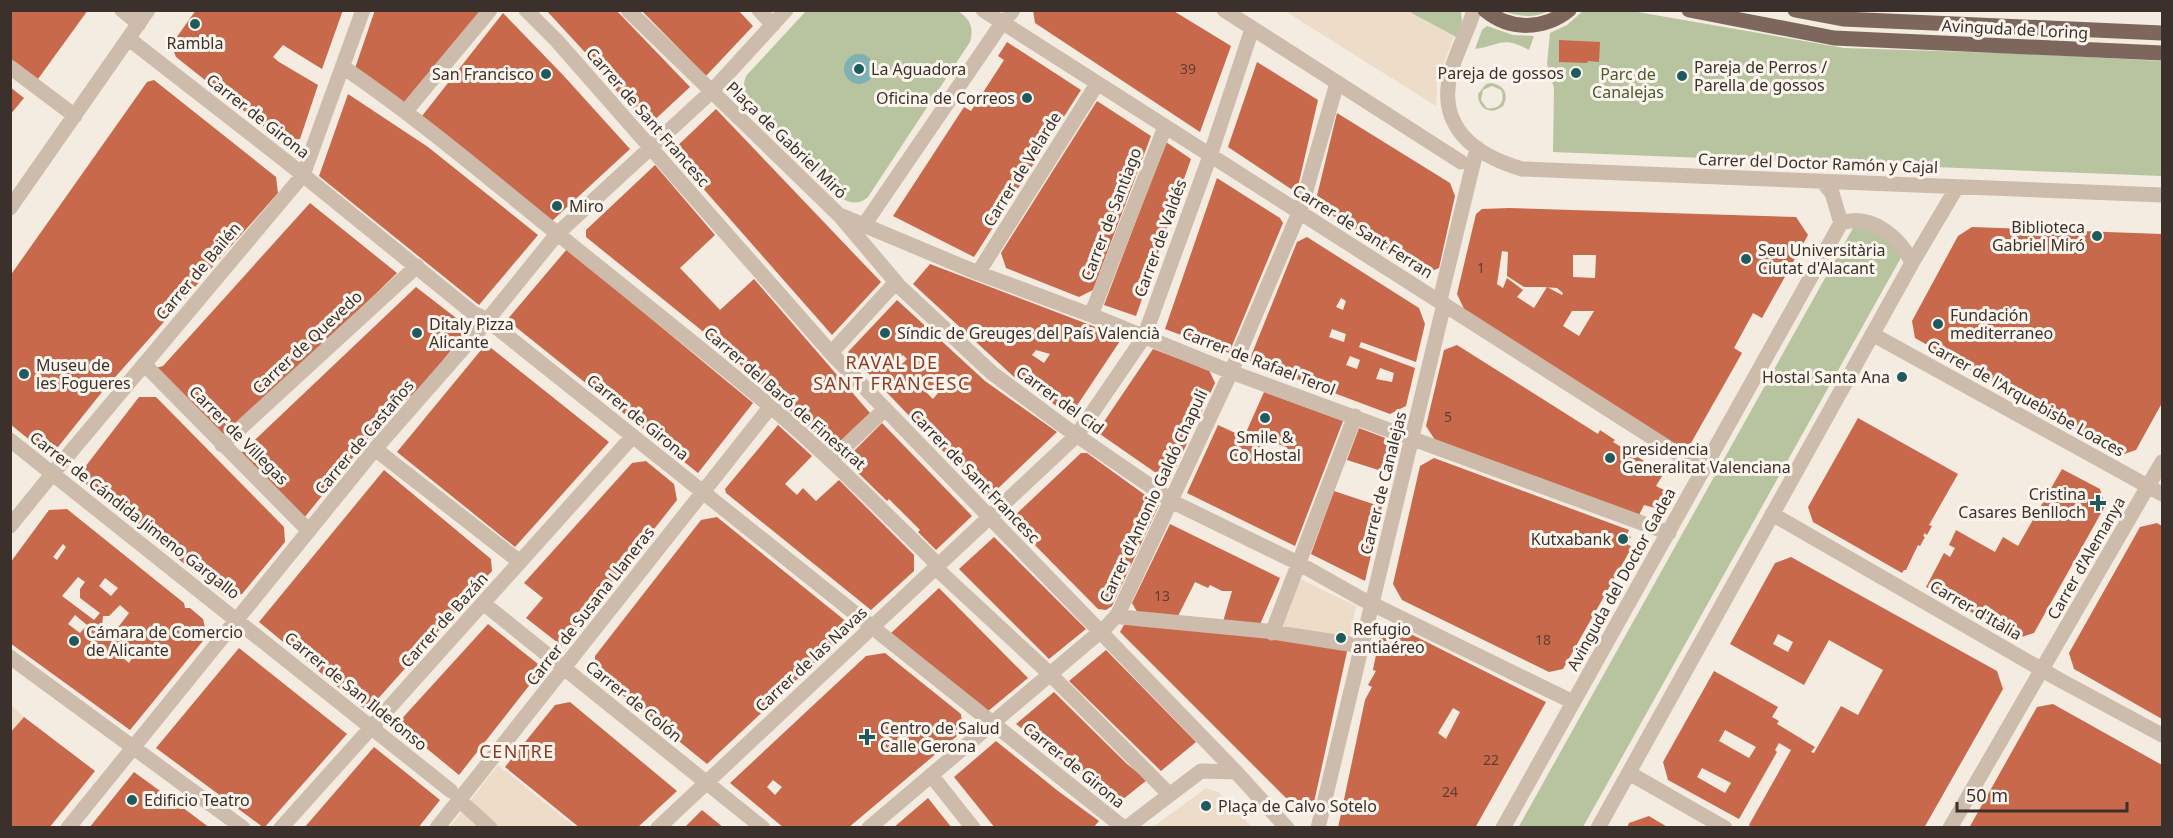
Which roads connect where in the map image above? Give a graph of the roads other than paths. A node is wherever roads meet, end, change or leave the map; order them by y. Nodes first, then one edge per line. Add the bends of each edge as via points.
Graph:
1 (122, 10) edge
2 (148, 10) edge
3 (363, 10) edge
4 (490, 10) edge
5 (526, 10) edge
6 (628, 10) edge
7 (759, 10) edge
8 (786, 10) edge
9 (983, 10) edge
10 (1224, 10) edge
11 (1474, 10) edge
12 (1485, 10) edge
13 (1569, 10) edge
14 (1689, 10) edge
15 (1795, 10) edge
16 (1008, 16) edge
17 (139, 24) junction
18 (773, 25) junction
19 (1252, 29) junction
20 (2163, 33) edge
21 (129, 39) junction
22 (2163, 53) edge
23 (10, 67) edge
24 (343, 67) junction
25 (1337, 83) junction
26 (1097, 84) junction
27 (712, 91) junction
28 (406, 111) junction
29 (75, 116) junction
30 (1165, 127) junction
31 (651, 148) junction
32 (1478, 148) junction
33 (1210, 156) junction
34 (1461, 162) dead end
35 (303, 175) junction
36 (1822, 181) junction
37 (1957, 187) junction
38 (2163, 195) edge
39 (10, 208) edge
40 (1299, 212) junction
41 (839, 215) junction
42 (1841, 223) junction
43 (864, 225) junction
44 (557, 234) junction
45 (1912, 263) junction
46 (417, 266) junction
47 (978, 273) junction
48 (896, 282) junction
49 (1444, 304) junction
50 (1090, 315) junction
51 (486, 319) junction
52 (1872, 334) junction
53 (1144, 337) junction
54 (831, 353) junction
55 (144, 364) junction
56 (1232, 372) junction
57 (771, 406) junction
58 (885, 408) junction
59 (1355, 416) junction
60 (1077, 435) junction
61 (633, 436) junction
62 (1412, 436) junction
63 (10, 440) edge
64 (222, 445) junction
65 (375, 449) junction
66 (831, 460) junction
67 (2163, 462) edge
68 (1703, 470) junction
69 (53, 473) junction
70 (2156, 490) edge
71 (703, 492) junction
72 (1171, 500) junction
73 (1772, 514) junction
74 (989, 516) junction
75 (10, 526) edge
76 (309, 531) junction
77 (1669, 533) junction
78 (520, 562) junction
79 (1298, 563) junction
80 (938, 565) junction
81 (483, 603) junction
82 (1372, 603) junction
83 (1118, 614) junction
84 (238, 619) junction
85 (872, 627) junction
86 (1100, 631) junction
87 (1272, 633) junction
88 (1361, 646) junction
89 (10, 657) edge
90 (564, 668) junction
91 (2042, 669) junction
92 (1050, 674) junction
93 (1573, 702) junction
94 (993, 723) junction
95 (372, 727) junction
96 (2163, 735) edge
97 (132, 747) junction
98 (1236, 772) junction
99 (1629, 772) junction
100 (931, 775) junction
101 (706, 782) junction
102 (451, 791) dead end
103 (1169, 794) junction
104 (466, 806) dead end
105 (68, 828) edge
106 (243, 828) edge
107 (281, 828) edge
108 (437, 828) edge
109 (490, 828) edge
110 (658, 828) edge
111 (763, 828) edge
112 (869, 828) edge
113 (973, 828) edge
114 (1125, 828) edge
115 (1287, 828) edge
116 (1318, 828) edge
117 (1503, 828) edge
118 (1598, 828) edge
119 (1725, 828) edge
120 (1950, 828) edge

1 - 17 street
2 - 17 street
3 - 24 street, Carrer de Bailén
4 - 28 street
5 - 31 street, Carrer de Sant Francesc
6 - 27 street
7 - 18 street
8 - 18 street, Plaça de Gabriel Miró
9 - 16 street
10 - 19 street
11 - 32 street, Carrer del Doctor Ramón y Cajal via 1452,69 1447,103 1453,122
12 - 13 main road via 1505,21 1535,26 1549,23
14 - 22 main road, Avinguda de Loring via 1834,38
15 - 20 main road, Avinguda de Loring via 1843,20
16 - 26 street, Carrer de Sant Ferran
16 - 43 street
17 - 21 street
18 - 27 street, Plaça de Gabriel Miró
19 - 25 street
19 - 33 street, Carrer de Valdés
21 - 29 street
21 - 35 street, Carrer de Girona
23 - 29 street
24 - 28 street, Carrer del Baró de Finestrat
24 - 35 street, Carrer de Bailén
25 - 34 street
25 - 40 street, Carrer d'Antonio Galdó Chapuli
26 - 30 street, Carrer de Sant Ferran
26 - 47 street, Carrer de Velarde
27 - 31 street, Carrer de Castaños
27 - 41 street, Plaça de Gabriel Miró
28 - 44 street, Carrer del Baró de Finestrat
29 - 39 street
30 - 33 street, Carrer de Sant Ferran
30 - 50 street, Carrer de Santiago
31 - 44 street, Carrer de Castaños
31 - 54 street, Carrer de Sant Francesc
32 - 36 street, Carrer del Doctor Ramón y Cajal via 1497,162 1522,169
32 - 49 street, Carrer de Canalejas via 1440,300
33 - 40 street, Carrer de Sant Ferran
33 - 53 street, Carrer de Valdés
35 - 46 street, Carrer de Girona
35 - 55 street, Carrer de Bailén
36 - 37 street, Carrer del Doctor Ramón y Cajal
36 - 42 street via 1832,193
37 - 38 street, Carrer del Doctor Ramón y Cajal
37 - 45 street
40 - 49 street, Carrer de Sant Ferran
40 - 56 street, Carrer d'Antonio Galdó Chapuli
41 - 43 street, Carrer de Rafael Terol
41 - 48 street, Carrer del Cid
42 - 45 street via 1858,220 1886,232 1906,249
42 - 68 street, Avinguda del Doctor Gadea
43 - 47 street, Carrer de Rafael Terol
44 - 51 street, Carrer de Castaños
44 - 57 street, Carrer del Baró de Finestrat
45 - 52 street
46 - 51 street, Carrer de Girona via 473,313
46 - 64 street, Carrer de Quevedo
47 - 50 street, Carrer de Rafael Terol
48 - 54 street
48 - 60 street, Carrer del Cid via 992,373
49 - 62 street, Carrer de Canalejas
49 - 68 street, Carrer de Sant Ferran
50 - 53 street, Carrer de Rafael Terol
51 - 61 street, Carrer de Girona
51 - 65 street, Carrer de Castaños
52 - 70 street, Carrer de l'Arquebisbe Loaces
52 - 73 street
53 - 56 street, Carrer de Rafael Terol
53 - 60 street, Carrer de Valdés
54 - 58 street, Carrer de Sant Francesc
55 - 64 street, Carrer de Villegas
55 - 69 street, Carrer de Bailén
56 - 59 street, Carrer de Rafael Terol
56 - 72 street, Carrer d'Antonio Galdó Chapuli
57 - 66 street, Carrer del Baró de Finestrat
57 - 71 street, Carrer de Susana Llaneras
58 - 66 street
58 - 74 street, Carrer de Sant Francesc
59 - 62 street, Carrer de Rafael Terol
59 - 79 street
60 - 72 street, Carrer del Cid
60 - 74 street, Carrer de Valdés
61 - 71 street, Carrer de Girona
61 - 78 street, Carrer de Bazán
62 - 77 street, Carrer de Rafael Terol via 1530,487
62 - 82 street, Carrer de Canalejas
63 - 69 street, Carrer de Cándida Jimeno Gargallo
64 - 76 street, Carrer de Villegas
65 - 76 street, Carrer de Castaños
65 - 78 street
66 - 80 street, Carrer del Baró de Finestrat
67 - 70 street, Carrer d'Alemanya
68 - 77 street, Avinguda del Doctor Gadea
69 - 75 street, Carrer de Bailén
69 - 84 street, Carrer de Cándida Jimeno Gargallo
70 - 91 street, Carrer d'Alemanya
71 - 85 street, Carrer de Girona
71 - 90 street, Carrer de Susana Llaneras
72 - 79 street, Carrer del Cid
72 - 83 street, Carrer d'Antonio Galdó Chapuli
73 - 91 street, Carrer d'Itàlia
73 - 99 street
74 - 80 street, Carrer de las Navas
74 - 86 street, Carrer de Sant Francesc
76 - 84 street, Carrer de Castaños
77 - 93 street, Avinguda del Doctor Gadea
78 - 81 street, Carrer de Bazán
79 - 82 street, Carrer del Cid
79 - 87 street
80 - 85 street, Carrer de las Navas
80 - 92 street, Carrer del Baró de Finestrat via 939,571
81 - 90 street, Carrer de Colón
81 - 95 street, Carrer de Bazán
82 - 88 street, Carrer de Canalejas
82 - 93 street, Carrer del Cid
83 - 86 street, Carrer d'Antonio Galdó Chapuli
83 - 87 street
84 - 95 street, Carrer de San Ildefonso
84 - 97 street, Carrer de Castaños
85 - 94 street, Carrer de Girona
85 - 101 street, Carrer de las Navas
86 - 92 street, Carrer d'Antonio Galdó Chapuli
86 - 98 street, Carrer de Sant Francesc
87 - 88 street
88 - 116 street, Carrer de Canalejas
89 - 97 street
90 - 101 street, Carrer de Colón
90 - 108 street, Carrer de Susana Llaneras
91 - 96 street, Carrer d'Itàlia
91 - 120 street, Carrer d'Alemanya
92 - 94 street, Carrer d'Antonio Galdó Chapuli
92 - 103 street, Carrer del Baró de Finestrat
93 - 117 street, Avinguda del Doctor Gadea
94 - 100 street, Carrer d'Antonio Galdó Chapuli
94 - 114 street, Carrer de Girona
95 - 102 street, Carrer de San Ildefonso
95 - 107 street, Carrer de Bazán
97 - 105 street, Carrer de Castaños
97 - 106 street
98 - 103 street via 1201,771
98 - 115 street
99 - 118 street
99 - 119 street
100 - 112 street, Carrer d'Antonio Galdó Chapuli
100 - 113 street
101 - 110 street, Carrer de las Navas
101 - 111 street, Carrer de Colón
103 - 114 street
104 - 109 street

